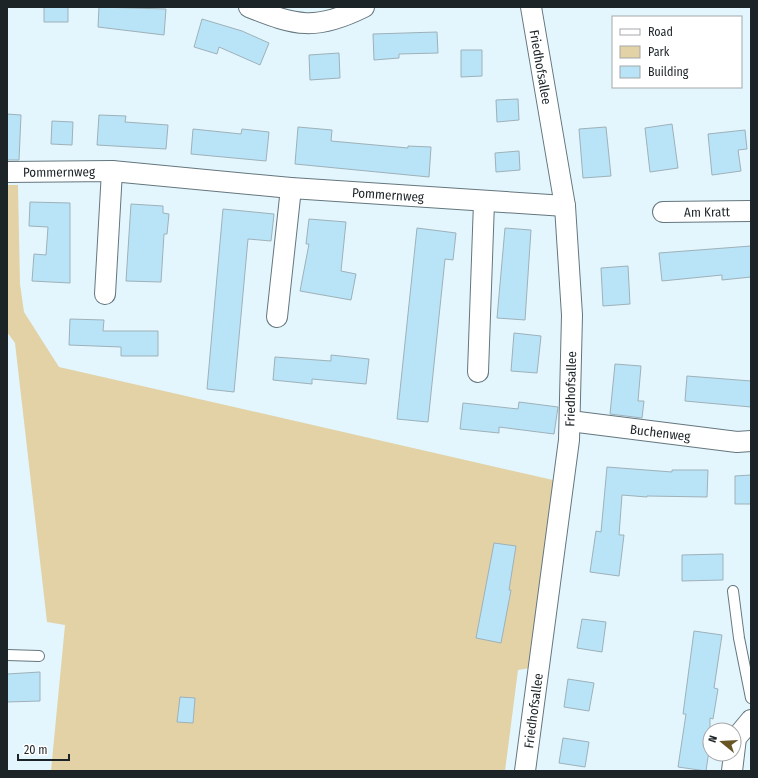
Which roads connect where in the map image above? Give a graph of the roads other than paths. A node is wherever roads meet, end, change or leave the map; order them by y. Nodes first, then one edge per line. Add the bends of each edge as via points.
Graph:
1 (249, 7) edge
2 (364, 7) edge
3 (531, 7) edge
4 (112, 171) junction
5 (7, 172) edge
6 (291, 188) junction
7 (484, 202) junction
8 (565, 206) junction
9 (751, 211) edge
10 (663, 212) dead end
11 (105, 294) dead end
12 (277, 317) dead end
13 (478, 372) dead end
14 (570, 422) junction
15 (751, 441) edge
16 (734, 591) dead end
17 (7, 655) edge
18 (39, 656) dead end
19 (751, 698) edge
20 (751, 720) edge
21 (525, 771) edge
22 (732, 771) edge

1 - 2 street via 284,21 311,24 344,17
3 - 8 street, Friedhofsallee
4 - 5 street, Pommernweg
4 - 6 street, Pommernweg
4 - 11 street, Pommernweg
6 - 7 street, Pommernweg
6 - 12 street
7 - 8 street, Pommernweg
7 - 13 street
8 - 14 street, Friedhofsallee via 572,315
9 - 10 street, Am Kratt
14 - 15 street, Buchenweg via 737,442
14 - 21 street, Friedhofsallee
16 - 19 lane via 738,638
17 - 18 lane
20 - 22 street via 736,738

